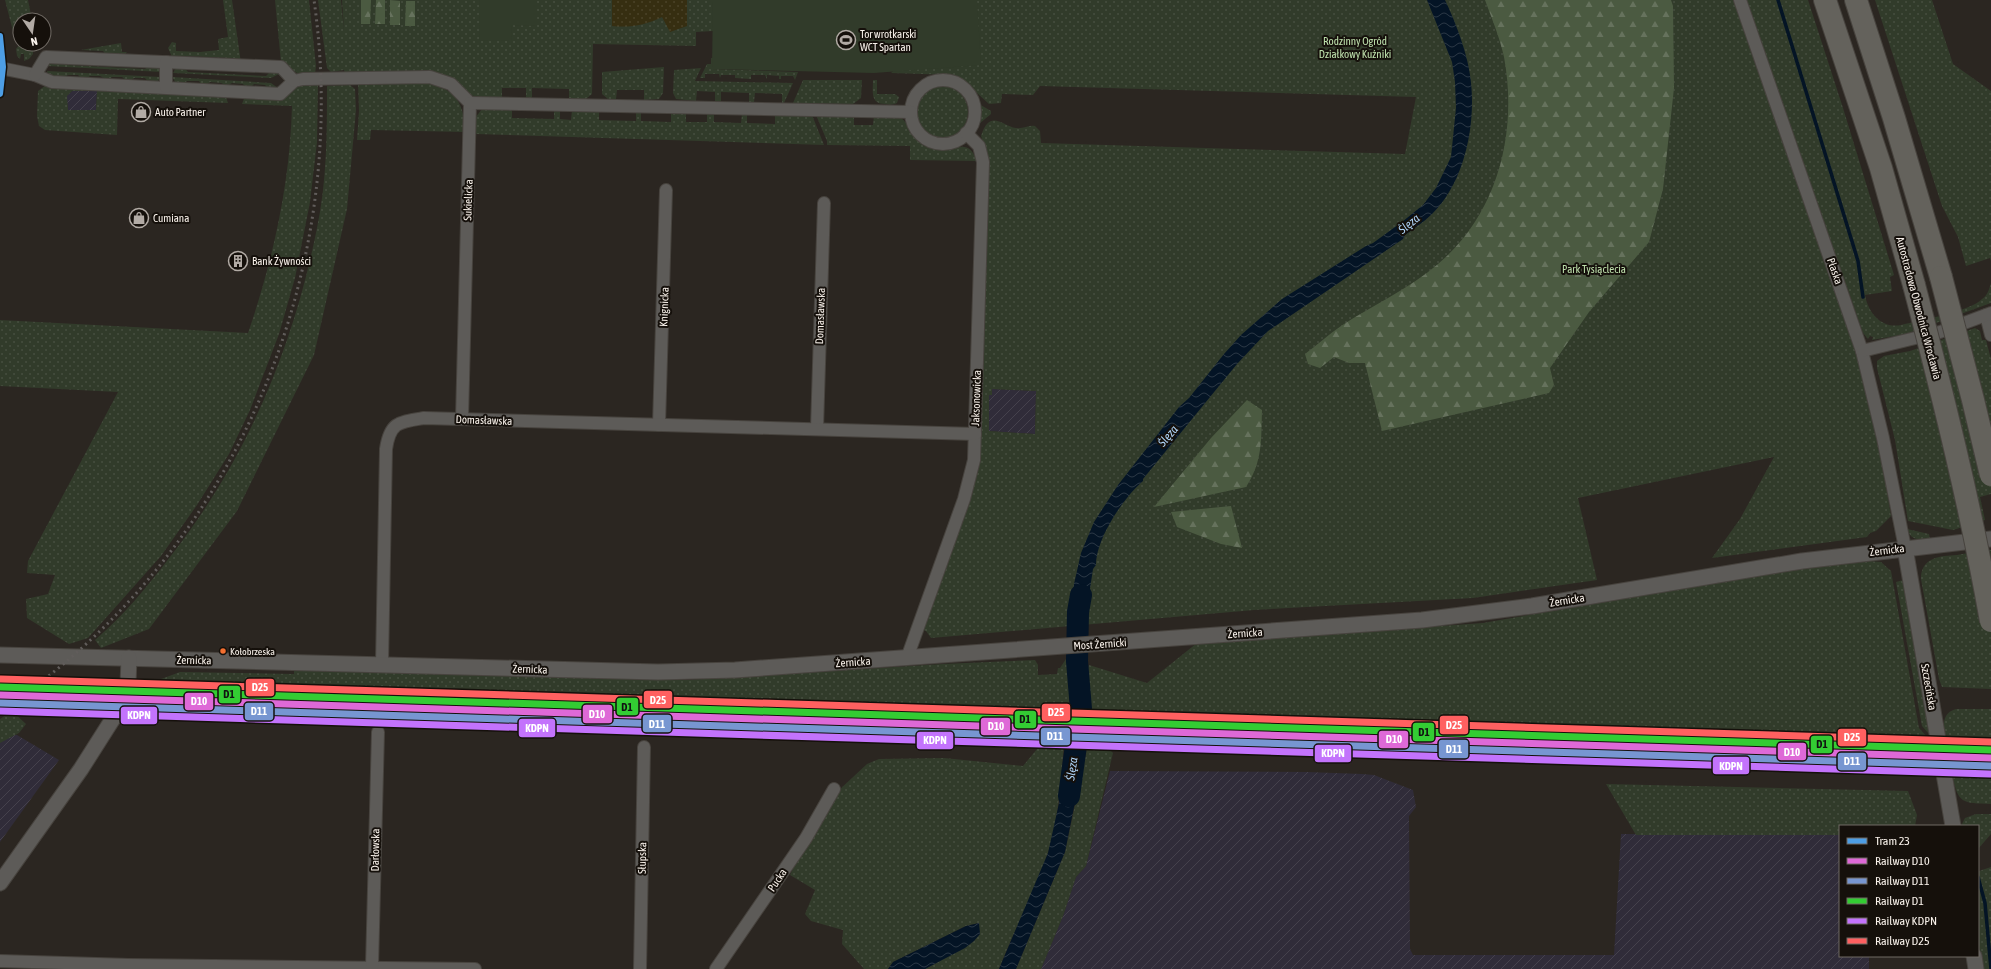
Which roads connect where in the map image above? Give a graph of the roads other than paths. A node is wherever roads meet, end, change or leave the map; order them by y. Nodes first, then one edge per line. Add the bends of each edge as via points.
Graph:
1 (1740, 0) edge
2 (1825, 0) edge
3 (1856, 0) edge
4 (166, 62) junction
5 (0, 68) edge
6 (35, 75) junction
7 (294, 81) junction
8 (166, 87) junction
9 (470, 103) junction
10 (911, 112) junction
11 (966, 134) junction
12 (666, 190) dead end
13 (824, 203) dead end
14 (1988, 314) edge
15 (1991, 335) edge
16 (1862, 352) junction
17 (462, 419) junction
18 (660, 425) junction
19 (817, 429) junction
20 (975, 434) junction
21 (1991, 475) edge
22 (1991, 539) edge
23 (1905, 548) junction
24 (1991, 621) edge
25 (1141, 641) joint
26 (1058, 646) joint
27 (0, 654) edge
28 (130, 658) junction
29 (907, 658) junction
30 (382, 665) junction
31 (378, 732) dead end
32 (644, 747) dead end
33 (834, 789) dead end
34 (1953, 825) edge
35 (0, 883) edge
36 (1974, 957) edge
37 (0, 961) edge
38 (372, 968) junction
39 (475, 969) edge
40 (640, 969) edge
41 (716, 969) edge
42 (1976, 969) edge

1 - 16 street, Płaska
2 - 24 highway, Autostradowa Obwodnica Wrocławia, bridge via 1881,168 1914,285 1958,461
3 - 21 highway, bridge via 1941,277
4 - 6 street via 46,57
4 - 7 street via 281,68
4 - 8 street
5 - 6 street
6 - 8 street via 52,82
7 - 8 street via 280,94
7 - 9 street via 430,77 450,84
9 - 10 street
9 - 17 street, Sukielicka
10 - 11 street via 912,122 926,139 936,143 947,143
10 - 11 street via 914,98 923,86 941,80 951,81 967,91 973,104 974,117
11 - 20 street, Jaksonowicka via 978,146 983,162
12 - 18 street, Knignicka
13 - 19 street, Domasławska
14 - 15 street
14 - 16 street via 1940,332
16 - 23 street, Płaska via 1884,438
17 - 18 street, Domasławska
17 - 30 street, Domasławska via 424,418 406,421 394,426 388,436
18 - 19 street, Domasławska
19 - 20 street, Domasławska
20 - 29 street, Jaksonowicka via 974,460 964,500
22 - 23 street, Żernicka
23 - 25 street, Żernicka via 1802,561 1480,614
23 - 34 street, Szczecińska
25 - 26 street, Most Żernicki
26 - 29 street, Żernicka
27 - 28 street, Żernicka
28 - 30 street, Żernicka
28 - 35 street via 128,684 121,706
29 - 30 street, Żernicka via 684,672
31 - 38 street, Darłowska
32 - 40 street, Słupska
33 - 41 street, Pucka via 806,838
36 - 42 street
37 - 38 street
38 - 39 street

